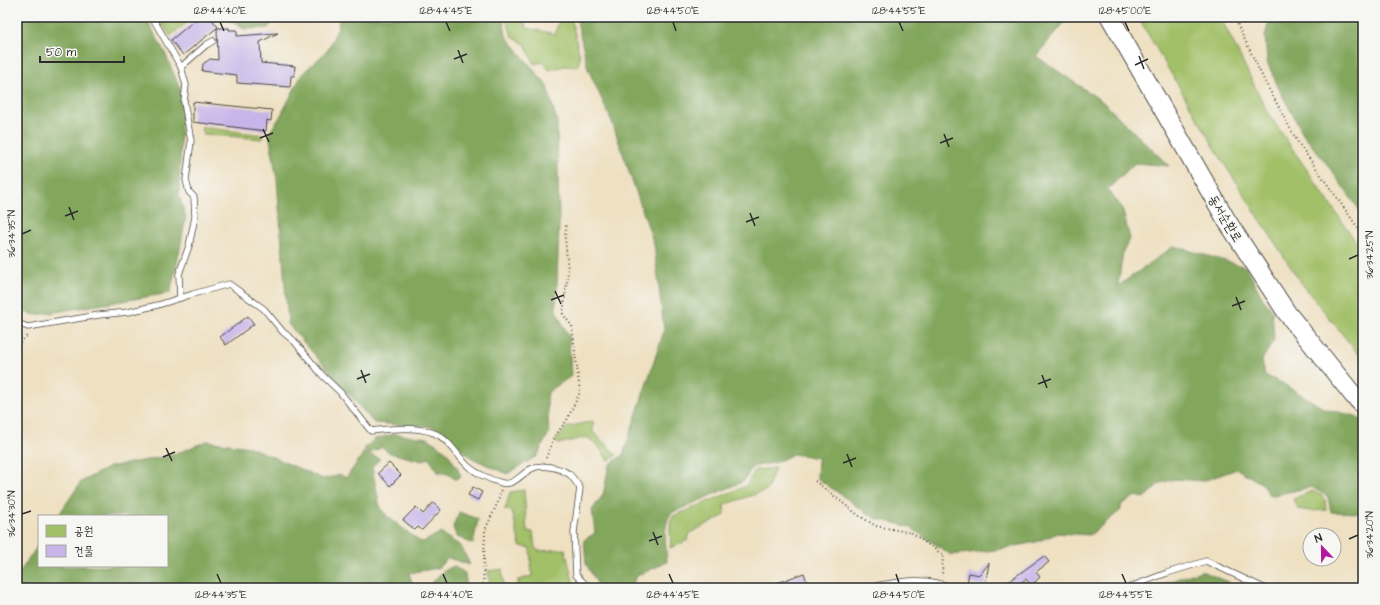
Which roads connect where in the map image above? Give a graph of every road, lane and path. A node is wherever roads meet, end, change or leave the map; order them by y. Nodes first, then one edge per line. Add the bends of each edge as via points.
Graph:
1 (152, 17) edge
2 (1110, 17) edge
3 (1122, 17) edge
4 (1234, 17) edge
5 (213, 41) dead end
6 (181, 67) junction
7 (566, 223) dead end
8 (1363, 235) edge
9 (180, 298) junction
10 (17, 323) edge
11 (1363, 387) edge
12 (1363, 405) edge
13 (542, 467) junction
14 (815, 481) dead end
15 (503, 483) junction
16 (942, 583) junction
17 (483, 588) edge
18 (589, 588) edge
19 (862, 588) edge
20 (951, 588) edge
21 (1127, 588) edge
22 (1264, 588) edge

1 - 6 lane
2 - 12 highway, 동서순환로 via 1227,221 1287,313
3 - 11 highway, 동서순환로 via 1233,208 1293,300
4 - 8 path via 1297,141
5 - 6 lane
6 - 9 lane via 186,85 184,102 191,141 186,180 189,192 194,197 195,217 189,246 179,274
7 - 13 path via 568,272 563,314 572,326 580,392 567,420 554,437
9 - 10 lane via 128,312 28,327
9 - 15 lane via 229,284 264,309 340,392 371,431 398,428 436,434 466,464 482,475
13 - 15 lane via 532,468 516,480
13 - 18 lane via 549,466 569,474 580,488 574,532 576,575
14 - 16 path via 876,526 912,533 943,555
15 - 17 path via 498,502 485,530
16 - 19 lane via 920,581
16 - 20 lane
21 - 22 lane via 1206,561

